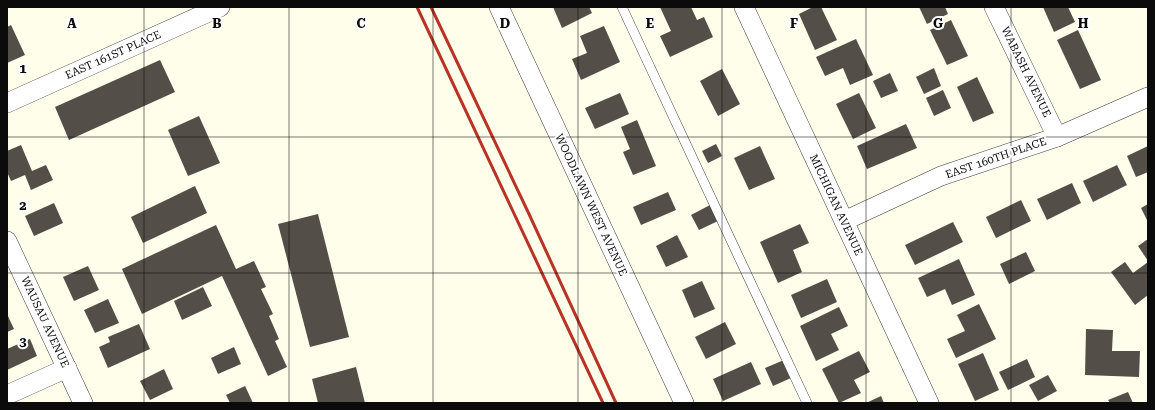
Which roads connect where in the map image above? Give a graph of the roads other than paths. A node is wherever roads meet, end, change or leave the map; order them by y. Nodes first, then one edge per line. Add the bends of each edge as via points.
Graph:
1 (220, 7) edge
2 (498, 7) edge
3 (622, 7) edge
4 (744, 7) edge
5 (994, 7) edge
6 (1148, 97) edge
7 (7, 103) edge
8 (1057, 137) junction
9 (844, 221) junction
10 (7, 241) edge
11 (67, 368) junction
12 (7, 395) edge
13 (83, 403) edge
14 (684, 403) edge
15 (808, 403) edge
16 (929, 403) edge

1 - 7 street, EAST 161ST PLACE
2 - 14 street, WOODLAWN WEST AVENUE
3 - 15 lane
4 - 9 street, MICHIGAN AVENUE
5 - 8 street, WABASH AVENUE
6 - 8 street, EAST 160TH PLACE
8 - 9 street, EAST 160TH PLACE via 941,176
9 - 16 street, MICHIGAN AVENUE
10 - 11 street, WAUSAU AVENUE
11 - 12 street
11 - 13 street, WAUSAU AVENUE

